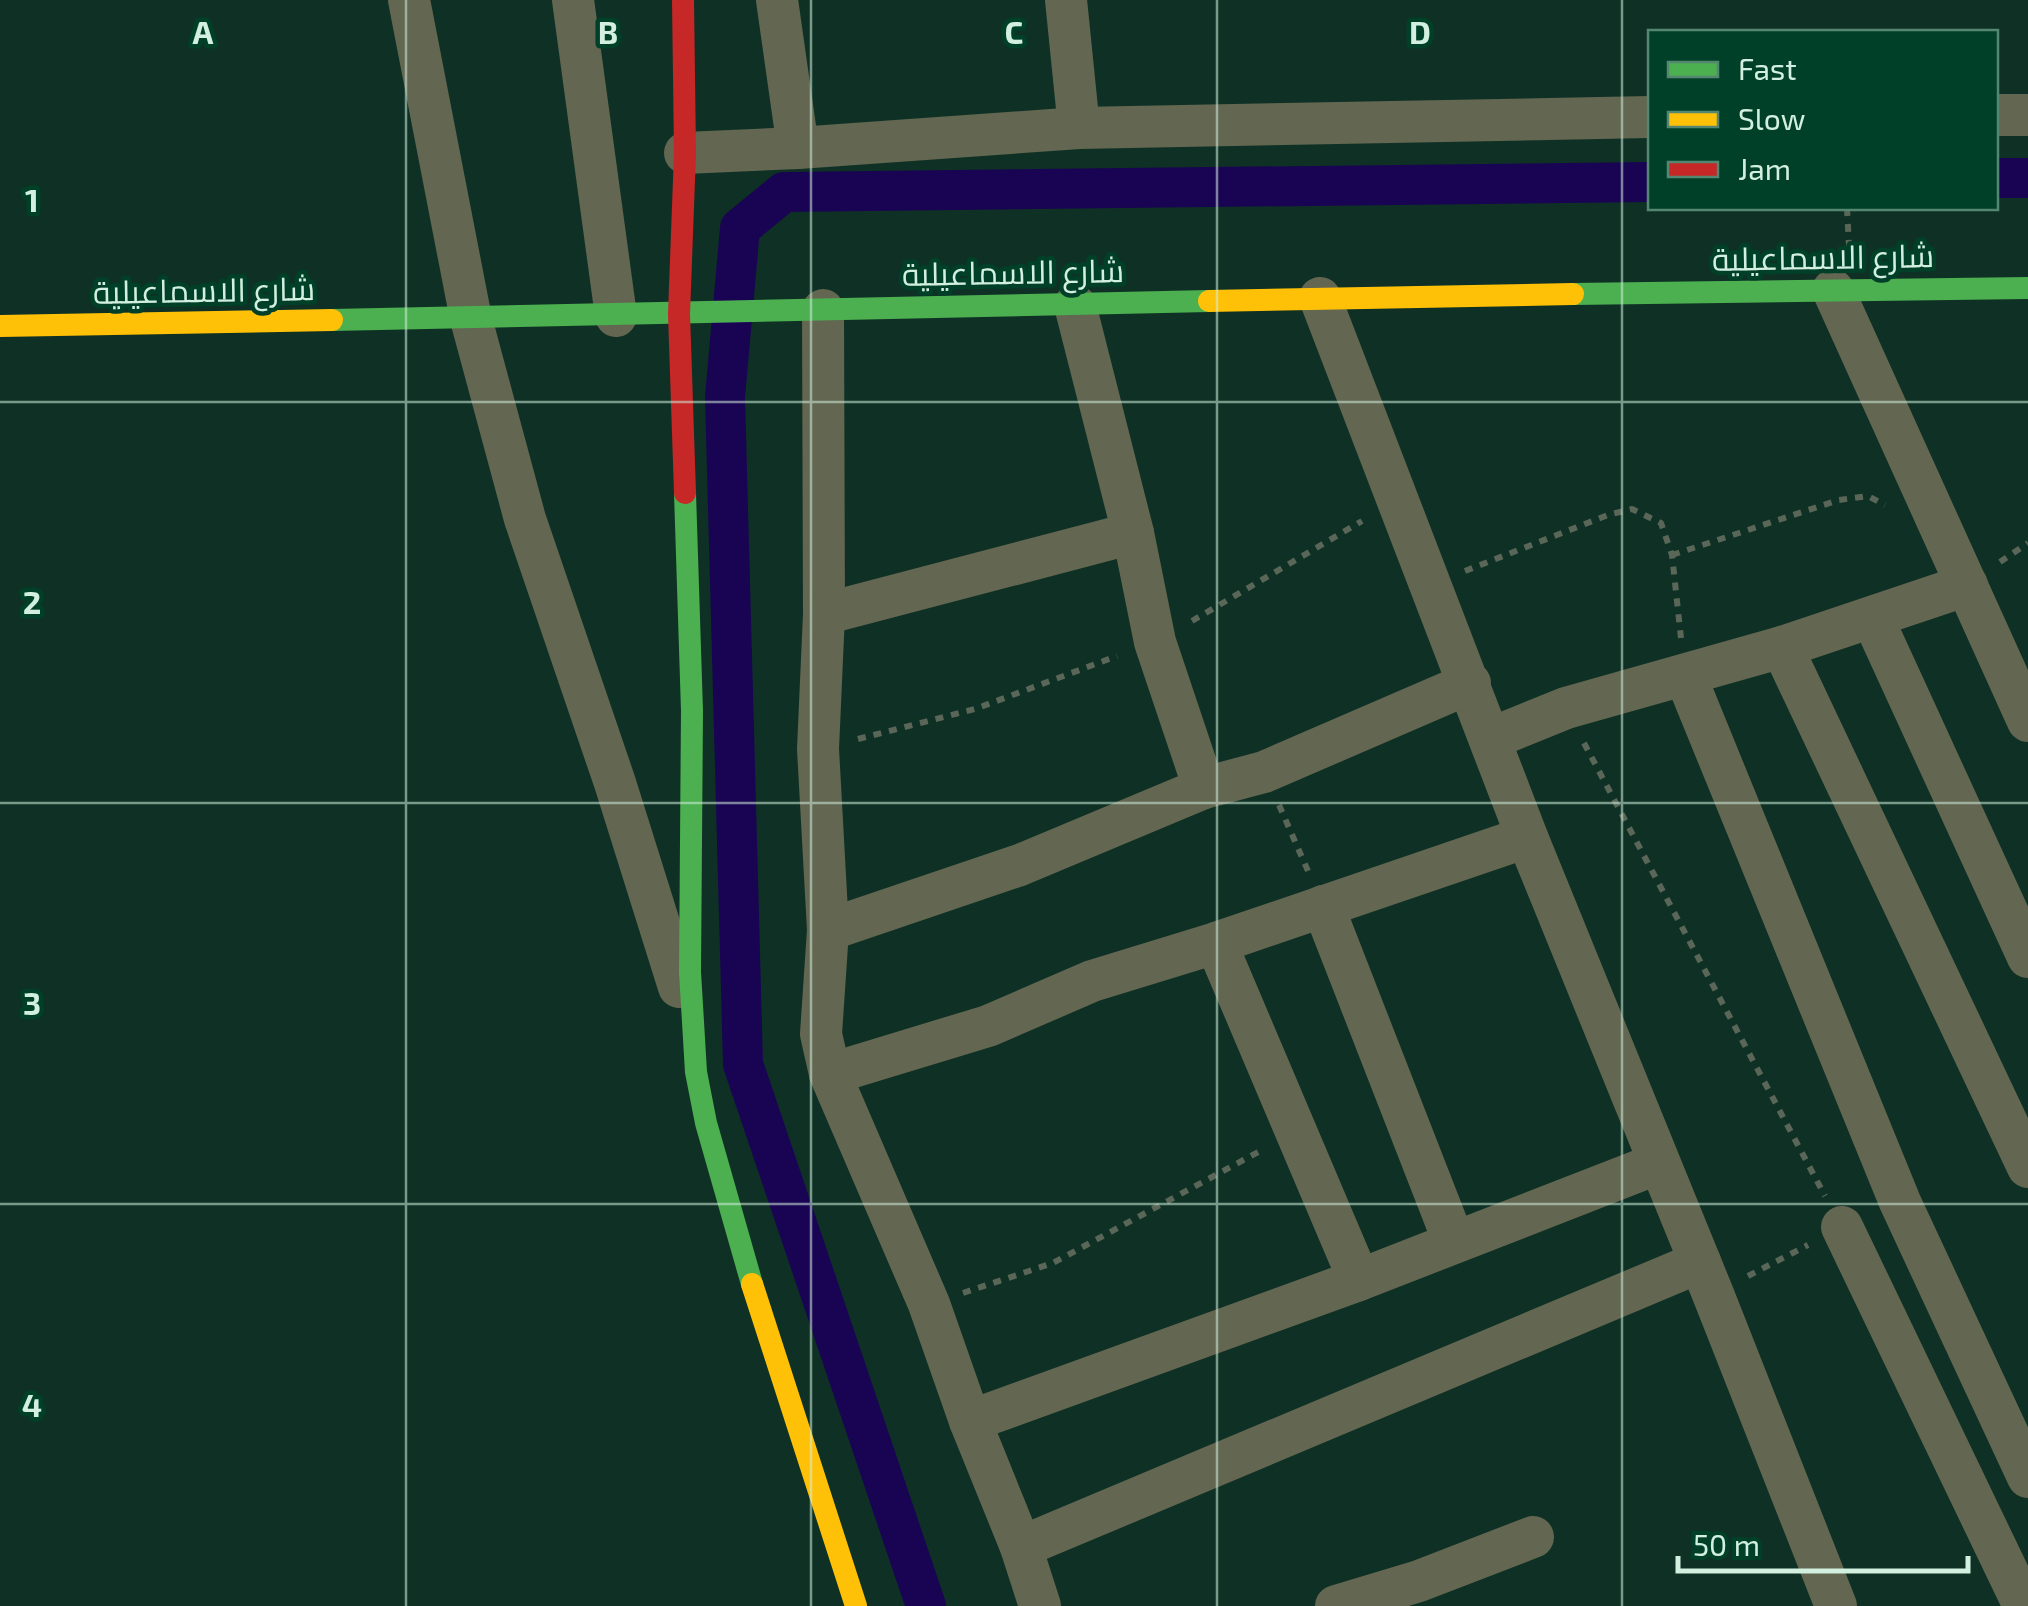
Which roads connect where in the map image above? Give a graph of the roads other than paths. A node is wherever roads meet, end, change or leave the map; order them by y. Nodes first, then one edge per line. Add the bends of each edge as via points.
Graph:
1 (409, 0) edge
2 (572, 0) edge
3 (682, 0) edge
4 (778, 0) edge
5 (1066, 0) edge
6 (1998, 115) edge
7 (2028, 115) edge
8 (1648, 117) edge
9 (1079, 128) junction
10 (798, 148) junction
11 (685, 153) junction
12 (2028, 288) edge
13 (1833, 290) junction
14 (1320, 298) junction
15 (1075, 305) junction
16 (806, 311) junction
17 (680, 314) junction
18 (616, 316) junction
19 (471, 319) junction
20 (0, 326) edge
21 (1133, 533) junction
22 (1967, 586) junction
23 (824, 614) junction
24 (1873, 619) junction
25 (1782, 647) junction
26 (1685, 675) junction
27 (1470, 683) junction
28 (2028, 721) edge
29 (1492, 738) junction
30 (1204, 788) junction
31 (1528, 837) junction
32 (1323, 906) junction
33 (828, 930) junction
34 (1216, 943) junction
35 (2028, 957) edge
36 (692, 1027) junction
37 (830, 1074) junction
38 (1660, 1162) junction
39 (2028, 1167) edge
40 (1842, 1228) road end
41 (1454, 1242) junction
42 (1707, 1278) junction
43 (1359, 1280) junction
44 (970, 1421) junction
45 (2028, 1477) edge
46 (1534, 1537) dead end
47 (1021, 1548) junction
48 (856, 1606) edge
49 (1040, 1606) edge
50 (1336, 1606) edge
51 (1836, 1606) edge
52 (2024, 1606) edge

1 - 19 street
2 - 18 street
3 - 11 street
4 - 10 street
5 - 9 street
6 - 7 street
8 - 9 street
9 - 10 street
10 - 11 street
11 - 17 street
12 - 13 street, شارع الاسماعيلية
13 - 14 street, شارع الاسماعيلية
13 - 22 street
14 - 15 street, شارع الاسماعيلية
14 - 27 street
15 - 16 street, شارع الاسماعيلية
15 - 21 street
16 - 17 street, شارع الاسماعيلية
16 - 23 street
17 - 18 street, شارع الاسماعيلية
17 - 36 street via 692,711
18 - 19 street, شارع الاسماعيلية
19 - 20 street, شارع الاسماعيلية
19 - 36 street via 525,519
21 - 23 street
21 - 30 street via 1155,642
22 - 24 street
22 - 28 street
23 - 33 street via 818,749
24 - 25 street
24 - 35 street
25 - 26 street
25 - 39 street
26 - 29 street via 1566,708
26 - 45 street via 1900,1202
27 - 29 street
27 - 30 street via 1264,772
29 - 31 street
30 - 33 street via 1020,865
31 - 32 street
31 - 38 street
32 - 34 street
32 - 41 street
33 - 37 street via 822,1034
34 - 37 street via 1079,986 988,1026
34 - 43 street
36 - 48 street via 710,1139
37 - 44 street via 929,1304
38 - 41 street
38 - 42 street
40 - 52 street
41 - 43 street
42 - 47 street
42 - 51 street
43 - 44 street
44 - 47 street
46 - 50 street
47 - 49 street

